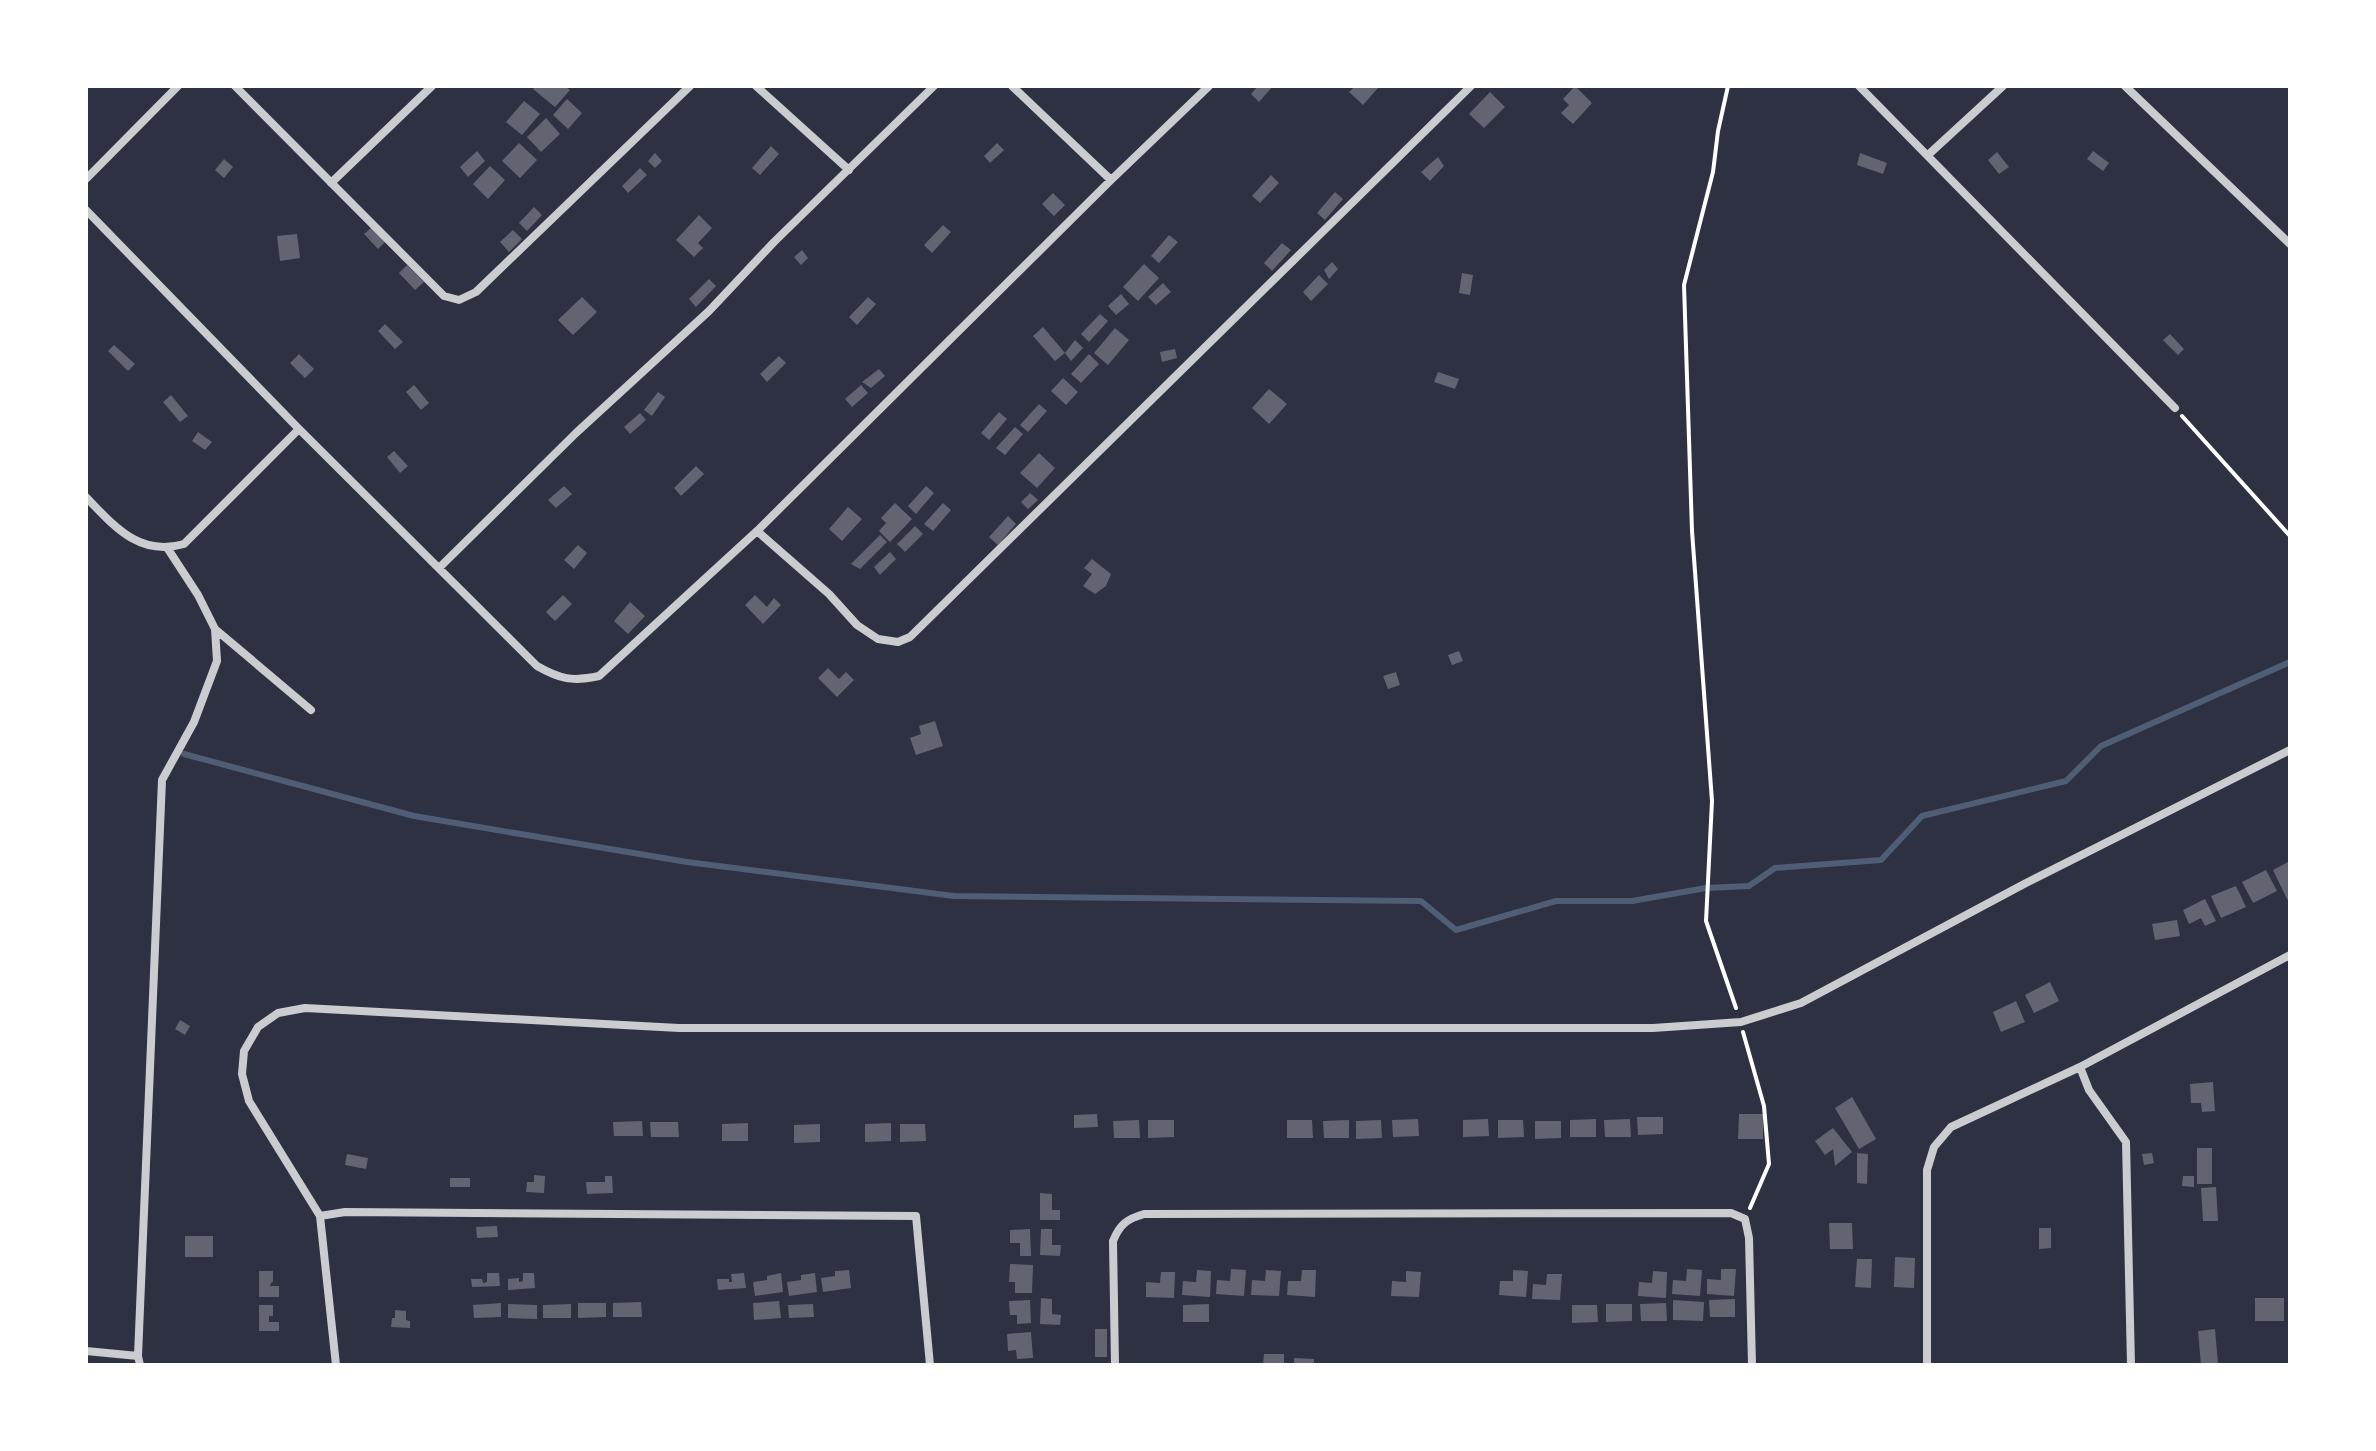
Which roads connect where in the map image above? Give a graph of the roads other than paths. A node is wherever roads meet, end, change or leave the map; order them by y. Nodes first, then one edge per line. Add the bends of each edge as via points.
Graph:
1 (178, 86) edge
2 (235, 86) edge
3 (432, 86) edge
4 (690, 86) edge
5 (756, 86) edge
6 (934, 86) edge
7 (1012, 86) edge
8 (1209, 86) edge
9 (1471, 86) edge
10 (1859, 86) edge
11 (2003, 86) edge
12 (2125, 86) edge
13 (1928, 155) junction
14 (849, 170) junction
15 (86, 179) edge
16 (1111, 180) junction
17 (331, 183) junction
18 (86, 210) edge
19 (2290, 244) edge
20 (2175, 408) road end
21 (299, 429) junction
22 (86, 497) edge
23 (757, 531) junction
24 (168, 549) junction
25 (439, 568) junction
26 (215, 629) junction
27 (311, 710) dead end
28 (2290, 750) edge
29 (2290, 955) edge
30 (2080, 1067) junction
31 (320, 1216) junction
32 (86, 1351) edge
33 (139, 1360) edge
34 (336, 1365) edge
35 (930, 1365) edge
36 (1115, 1365) edge
37 (1752, 1365) edge
38 (1927, 1365) edge
39 (2131, 1365) edge

1 - 15 street
2 - 17 street
3 - 17 street
4 - 17 street via 476,292 459,300 444,296
5 - 14 street
6 - 14 street
7 - 16 street
8 - 16 street
9 - 23 street via 910,637 898,642 878,639 857,625
10 - 13 street
11 - 13 street
12 - 19 street
13 - 20 street
14 - 25 street
16 - 23 street
18 - 21 street
21 - 24 street via 184,544
21 - 25 street
22 - 24 street via 121,532 145,545
23 - 25 street via 599,676 584,679 559,679 537,666
24 - 26 street
26 - 27 street
26 - 33 street via 217,661 194,722 162,780
28 - 31 street via 1801,1003 1741,1022 1653,1028 679,1028 305,1008 278,1013 258,1027 244,1051 242,1074 249,1101
29 - 30 street
30 - 38 street via 1951,1127 1934,1147 1927,1170
30 - 39 street via 2089,1090 2126,1142
31 - 34 street
31 - 35 street via 916,1216
32 - 33 street
36 - 37 street via 1113,1241 1128,1218 1144,1214 1731,1213 1745,1219 1749,1238

